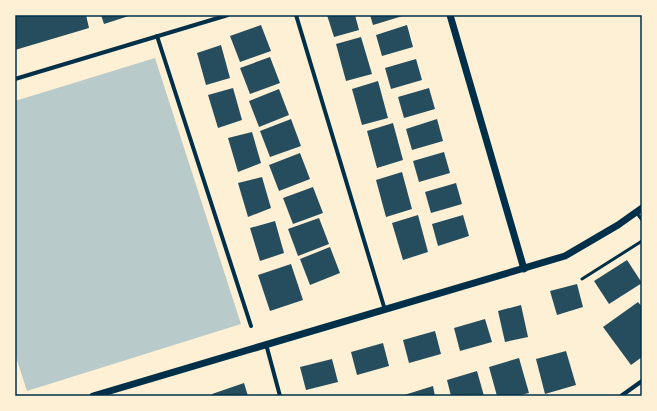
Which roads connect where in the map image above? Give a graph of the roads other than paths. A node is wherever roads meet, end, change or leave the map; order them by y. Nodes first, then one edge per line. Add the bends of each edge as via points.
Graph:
1 (228, 15) edge
2 (296, 15) edge
3 (450, 15) edge
4 (157, 36) junction
5 (15, 79) edge
6 (639, 210) edge
7 (642, 220) edge
8 (642, 241) edge
9 (524, 269) junction
10 (582, 279) dead end
11 (385, 310) junction
12 (251, 326) dead end
13 (266, 344) junction
14 (642, 381) edge
15 (93, 396) edge
16 (280, 396) edge
17 (622, 396) edge

1 - 4 street
2 - 11 street
3 - 9 street
4 - 5 street
4 - 12 street
6 - 7 lane
6 - 9 street via 565,256
8 - 10 lane
9 - 11 street
11 - 13 street
13 - 15 street
13 - 16 street
14 - 17 street

